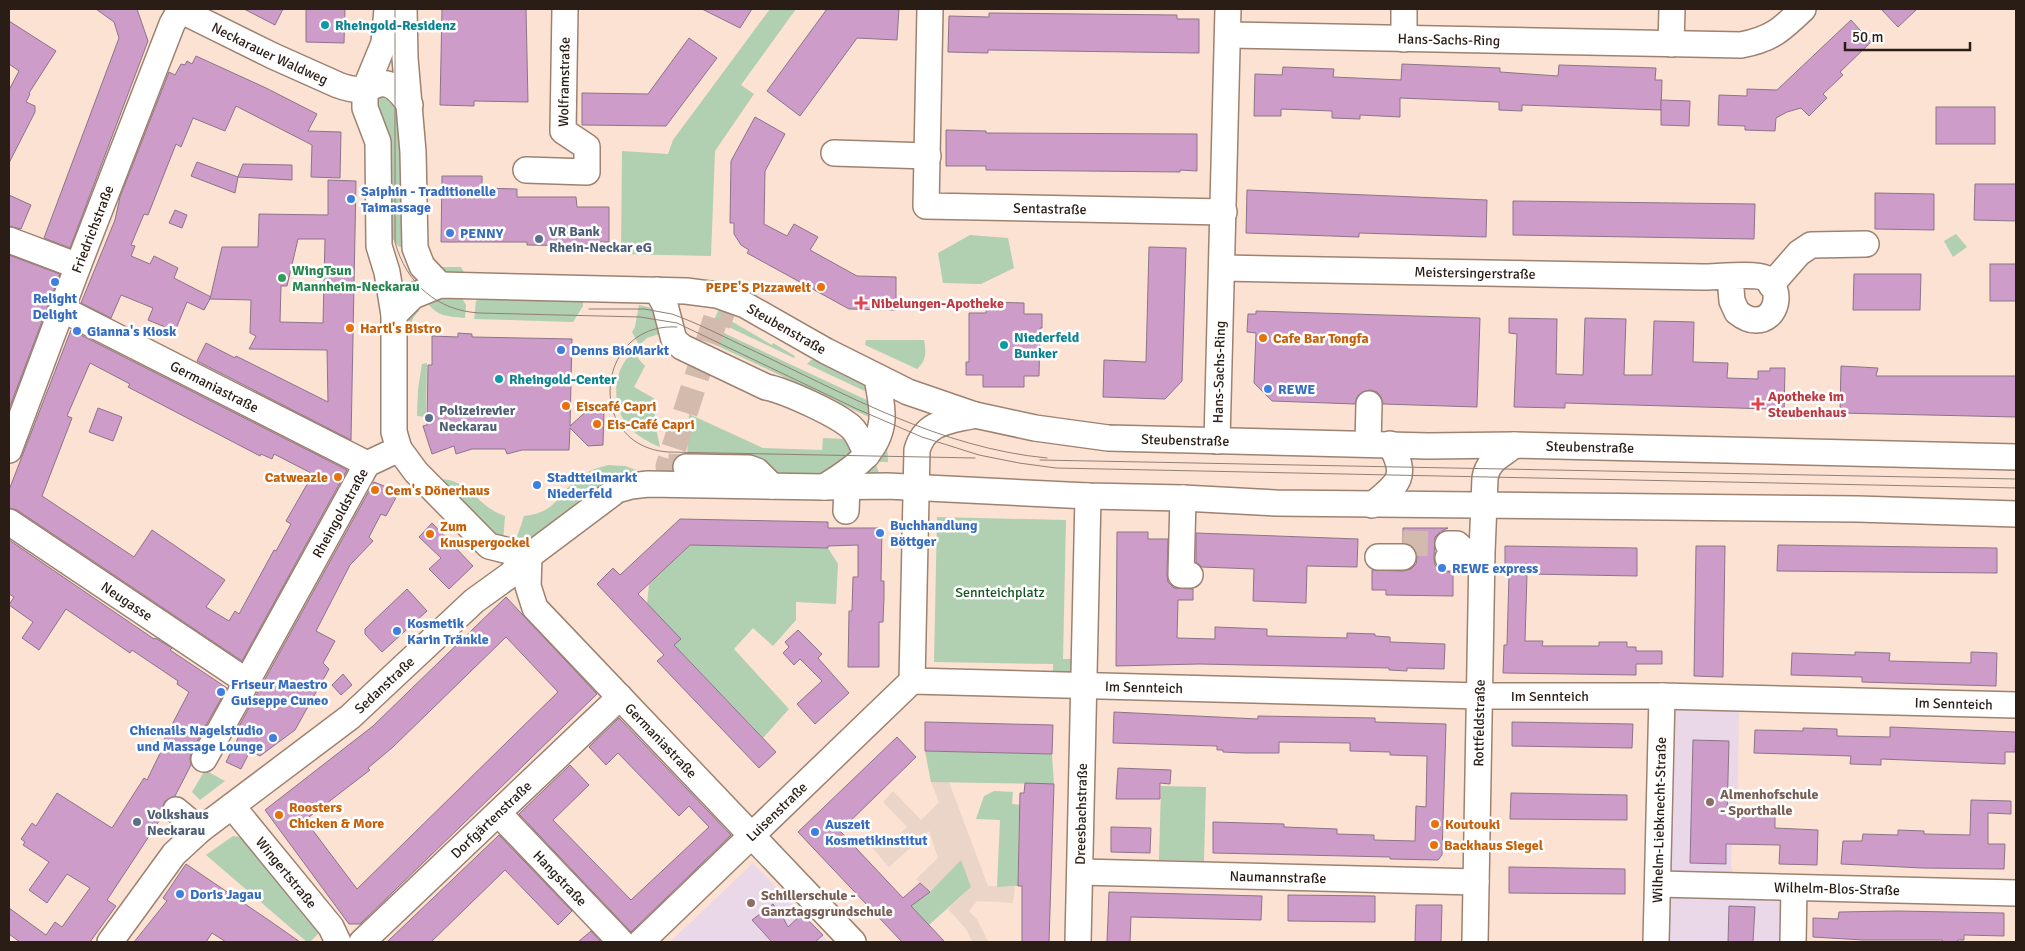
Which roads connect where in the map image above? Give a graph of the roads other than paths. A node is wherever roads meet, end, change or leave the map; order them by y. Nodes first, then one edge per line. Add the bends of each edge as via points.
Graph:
1 (179, 9) edge
2 (388, 9) edge
3 (404, 9) edge
4 (565, 9) edge
5 (930, 9) edge
6 (1228, 9) edge
7 (1404, 9) edge
8 (1672, 9) edge
9 (1803, 9) edge
10 (1228, 34) junction
11 (1404, 39) junction
12 (1671, 44) junction
13 (365, 89) junction
14 (410, 105) junction
15 (834, 154) dead end
16 (928, 156) junction
17 (526, 170) dead end
18 (1224, 212) junction
19 (378, 232) junction
20 (9, 240) edge
21 (1866, 244) dead end
22 (415, 248) junction
23 (78, 266) junction
24 (1222, 268) junction
25 (1730, 277) junction
26 (440, 285) junction
27 (1771, 285) junction
28 (657, 290) junction
29 (62, 309) junction
30 (394, 315) junction
31 (734, 317) tunnel mouth
32 (826, 350) junction
33 (877, 377) junction
34 (1369, 404) dead end
35 (975, 415) junction
36 (1217, 441) junction
37 (1379, 444) junction
38 (1514, 445) junction
39 (399, 449) junction
40 (9, 450) edge
41 (867, 455) junction
42 (2016, 457) edge
43 (367, 464) junction
44 (686, 467) tunnel mouth
45 (772, 486) junction
46 (916, 487) junction
47 (839, 495) junction
48 (1088, 496) junction
49 (1183, 498) junction
50 (1484, 505) junction
51 (2016, 514) edge
52 (9, 522) edge
53 (1376, 531) junction
54 (489, 546) junction
55 (1403, 550) tunnel mouth
56 (530, 556) junction
57 (1190, 575) dead end
58 (482, 595) junction
59 (246, 681) junction
60 (912, 681) junction
61 (1083, 686) junction
62 (1480, 696) junction
63 (1662, 696) junction
64 (620, 697) junction
65 (2016, 705) edge
66 (204, 759) dead end
67 (232, 806) junction
68 (176, 810) dead end
69 (498, 813) junction
70 (200, 830) junction
71 (752, 836) junction
72 (1080, 872) junction
73 (1476, 882) junction
74 (1658, 884) junction
75 (1794, 888) junction
76 (2016, 893) edge
77 (110, 942) edge
78 (338, 942) edge
79 (362, 942) edge
80 (621, 942) edge
81 (641, 942) edge
82 (853, 942) edge
83 (1078, 942) edge
84 (1475, 942) edge
85 (1656, 942) edge
86 (1793, 942) edge

1 - 13 street, Neckarauer Waldweg via 311,74 348,88
1 - 23 street, Friedrichstraße
2 - 13 street via 384,44
3 - 14 street
4 - 17 street, Wolframstraße via 563,131 587,147 587,172
5 - 16 street, Sentastraße
6 - 10 street, Hans-Sachs-Ring
7 - 11 street
8 - 12 street
9 - 12 street, Hans-Sachs-Ring via 1763,41 1741,45
10 - 11 street, Hans-Sachs-Ring
10 - 18 street, Hans-Sachs-Ring
11 - 12 street, Hans-Sachs-Ring
13 - 14 street via 387,83
13 - 19 street via 365,108 378,142
14 - 22 street
15 - 16 street
16 - 18 street, Sentastraße via 926,206
18 - 24 street, Hans-Sachs-Ring
19 - 22 street via 398,252
19 - 30 street
20 - 23 street
21 - 27 street via 1810,245
22 - 26 street via 422,266
23 - 29 street, Friedrichstraße
24 - 25 street, Meistersingerstraße
24 - 36 street, Hans-Sachs-Ring
25 - 27 street, Meistersingerstraße via 1755,276 1765,278
25 - 27 street via 1732,300 1737,312 1754,320 1771,312 1777,302
26 - 28 street, Steubenstraße
26 - 30 street, Steubenstraße via 413,296
28 - 32 street, Steubenstraße via 699,292 732,299
28 - 41 street via 665,304 674,340 682,347 841,421 856,432
29 - 40 street, Friedrichstraße
29 - 43 street, Germaniastraße
30 - 39 street via 394,432
31 - 32 street via 794,351
32 - 33 street, Steubenstraße
33 - 35 street, Steubenstraße via 908,392
33 - 41 street via 882,420
34 - 37 street
35 - 36 street, Steubenstraße via 1035,428 1108,438
35 - 46 street via 941,422 925,434 916,454
36 - 37 street, Steubenstraße
37 - 38 street, Steubenstraße
37 - 53 street via 1398,457 1401,476
38 - 42 street, Steubenstraße via 1796,443
38 - 50 street, Rottfeldstraße via 1492,460 1486,469
39 - 43 street, Rheingoldstraße
39 - 54 street via 416,472
41 - 47 street via 855,467
43 - 59 street, Rheingoldstraße
44 - 45 street via 749,468 757,470
45 - 47 street
45 - 56 street via 631,486 611,494
46 - 47 street
46 - 48 street
46 - 60 street
48 - 49 street
48 - 61 street
49 - 53 street via 1276,511
49 - 57 street via 1181,575
50 - 51 street
50 - 53 street via 1442,503
50 - 62 street, Rottfeldstraße via 1461,552
52 - 59 street, Neugasse
53 - 55 street
54 - 56 street
54 - 58 street via 491,571
56 - 58 street, Sedanstraße
56 - 64 street, Germaniastraße via 528,586 535,608
58 - 67 street, Sedanstraße via 350,717
59 - 66 street, Rheingoldstraße
60 - 61 street
60 - 71 street, Luisenstraße
61 - 62 street, Im Sennteich
61 - 72 street, Dreesbachstraße
62 - 63 street, Im Sennteich
62 - 73 street, Rottfeldstraße
63 - 65 street, Im Sennteich
63 - 74 street, Wilhelm-Liebknecht-Straße
64 - 69 street, Dorfgärtenstraße
64 - 71 street, Germaniastraße
67 - 70 street
67 - 78 street, Wingertstraße via 331,927
68 - 70 street
69 - 79 street, Dorfgärtenstraße
69 - 80 street, Hangstraße
70 - 77 street via 174,854
71 - 81 street, Luisenstraße
71 - 82 street, Germaniastraße
72 - 73 street, Naumannstraße
72 - 83 street, Dreesbachstraße
73 - 84 street, Rottfeldstraße
74 - 75 street, Wilhelm-Blos-Straße
74 - 85 street, Wilhelm-Liebknecht-Straße
75 - 76 street, Wilhelm-Blos-Straße
75 - 86 street

